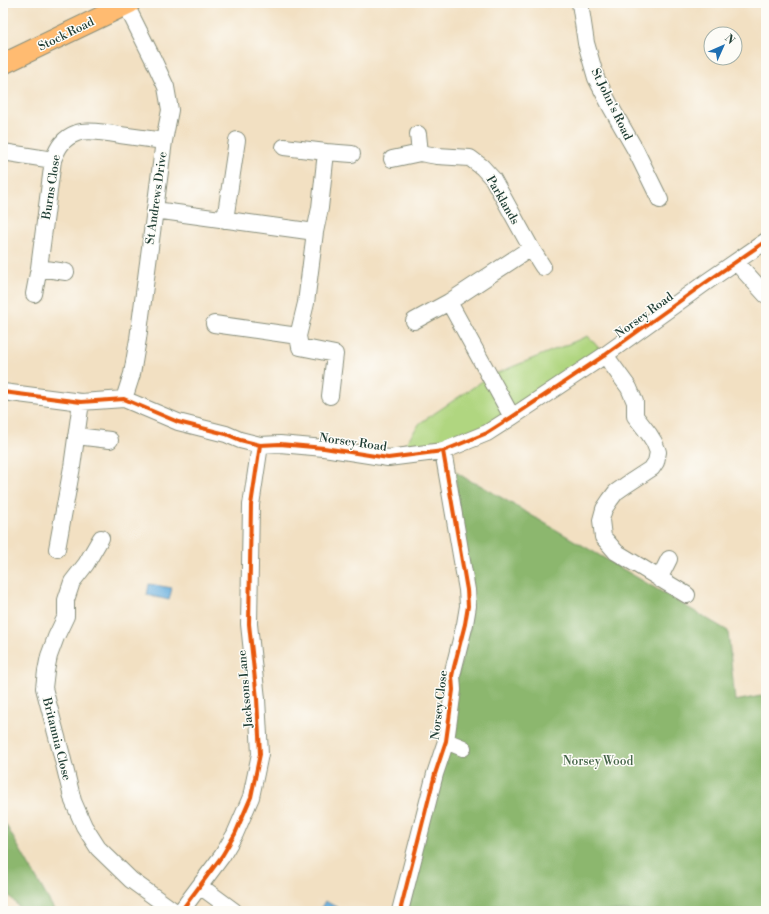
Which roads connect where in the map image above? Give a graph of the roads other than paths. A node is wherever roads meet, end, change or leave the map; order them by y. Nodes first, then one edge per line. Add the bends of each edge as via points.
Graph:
1 (580, 3) edge
2 (127, 4) edge
3 (3, 64) edge
4 (418, 134) dead end
5 (237, 140) dead end
6 (164, 141) junction
7 (284, 147) dead end
8 (3, 152) edge
9 (326, 152) junction
10 (420, 153) junction
11 (352, 154) dead end
12 (392, 159) dead end
13 (54, 160) junction
14 (660, 200) dead end
15 (155, 210) junction
16 (225, 220) junction
17 (315, 232) junction
18 (766, 241) edge
19 (531, 248) junction
20 (736, 262) junction
21 (542, 267) dead end
22 (38, 268) junction
23 (66, 272) dead end
24 (34, 294) dead end
25 (766, 295) edge
26 (449, 302) junction
27 (414, 321) dead end
28 (214, 324) dead end
29 (298, 336) junction
30 (605, 355) junction
31 (3, 392) edge
32 (330, 396) dead end
33 (124, 399) junction
34 (81, 402) junction
35 (512, 417) junction
36 (76, 436) junction
37 (110, 440) dead end
38 (260, 445) junction
39 (443, 451) junction
40 (101, 538) dead end
41 (57, 549) dead end
42 (669, 559) dead end
43 (659, 578) junction
44 (687, 595) dead end
45 (446, 741) junction
46 (463, 748) dead end
47 (200, 886) junction
48 (174, 911) edge
49 (181, 911) edge
50 (234, 911) edge
51 (400, 911) edge

1 - 14 street, St John's Road via 586,43 596,78
2 - 3 main road, Stock Road
2 - 6 street, St Andrews Drive via 166,87 170,110
4 - 10 street
5 - 16 street
6 - 13 street, Burns Close via 103,132 78,132 65,139 57,149
6 - 15 street, St Andrews Drive
7 - 9 street
8 - 13 street
9 - 11 street
9 - 17 street
10 - 12 street, Parklands
10 - 19 street, Parklands via 470,158 482,167 493,179
13 - 22 street, Burns Close
15 - 16 street
15 - 33 street, St Andrews Drive via 132,374
16 - 17 street
17 - 29 street via 306,303
18 - 20 street, Norsey Road
19 - 21 street, Parklands
19 - 26 street
20 - 25 street
20 - 30 street, Norsey Road
22 - 23 street
22 - 24 street, Burns Close
26 - 27 street
26 - 35 street
28 - 29 street
29 - 32 street via 300,347 334,354
30 - 35 street, Norsey Road
30 - 43 street via 629,388 635,402 635,416 649,434 658,452 652,468 616,492 604,509 601,520 603,537 616,552
31 - 34 street, Norsey Road
33 - 34 street, Norsey Road
33 - 38 street, Norsey Road via 178,422
34 - 36 street
35 - 39 street, Norsey Road via 487,433
36 - 37 street
36 - 41 street
38 - 39 street, Norsey Road via 324,448 388,458
38 - 47 street, Jacksons Lane via 251,505 249,624 260,754 251,797 235,834
39 - 45 street, Norsey Close via 468,606 465,624 448,666 453,690
40 - 48 street, Britannia Close via 72,582 66,600 66,616 49,656 44,688 73,801 84,826 98,848 131,880
42 - 43 street
43 - 44 street
45 - 46 street, Norsey Close
45 - 51 street, Norsey Close
47 - 49 street, Jacksons Lane
47 - 50 street

